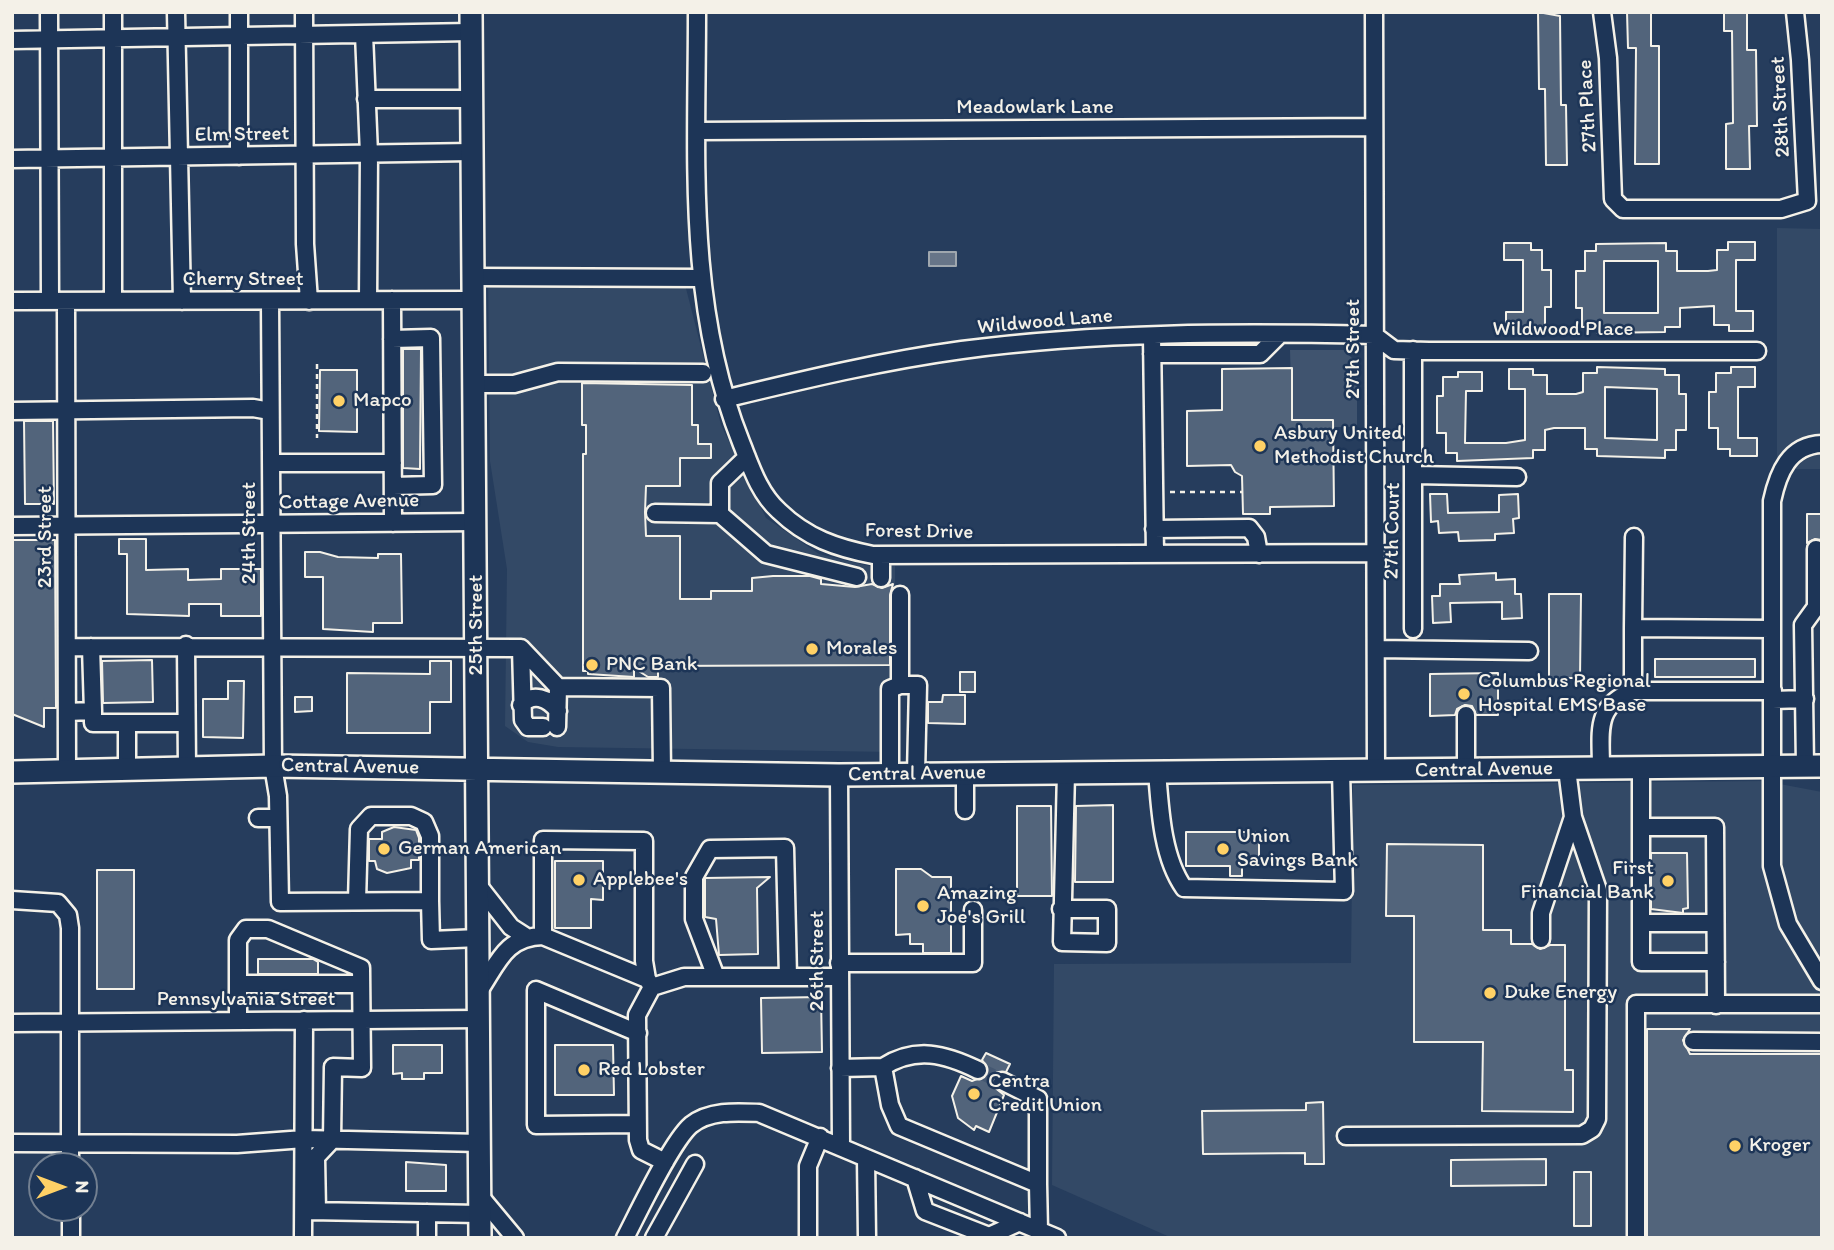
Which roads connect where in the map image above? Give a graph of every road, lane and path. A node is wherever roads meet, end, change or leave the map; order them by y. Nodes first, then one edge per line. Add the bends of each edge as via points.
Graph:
1 (49, 12) edge
2 (113, 12) edge
3 (176, 12) edge
4 (239, 12) edge
5 (304, 12) edge
6 (697, 12) edge
7 (1374, 12) edge
8 (1602, 12) edge
9 (1795, 12) edge
10 (471, 22) edge
11 (365, 34) junction
12 (304, 35) junction
13 (239, 36) junction
14 (177, 37) junction
15 (49, 39) junction
16 (113, 39) junction
17 (12, 40) edge
18 (366, 99) junction
19 (472, 99) junction
20 (1374, 128) junction
21 (697, 131) junction
22 (472, 152) junction
23 (369, 153) junction
24 (305, 155) junction
25 (239, 156) junction
26 (177, 157) junction
27 (112, 158) junction
28 (12, 159) edge
29 (49, 159) junction
30 (1807, 201) joint
31 (473, 277) junction
32 (701, 278) junction
33 (368, 300) junction
34 (392, 300) junction
35 (473, 300) junction
36 (12, 301) edge
37 (58, 301) junction
38 (113, 301) junction
39 (183, 301) junction
40 (270, 301) junction
41 (309, 301) junction
42 (1374, 335) junction
43 (1152, 336) junction
44 (1278, 336) junction
45 (392, 339) junction
46 (1413, 351) junction
47 (1757, 351) dead end
48 (1152, 354) junction
49 (317, 364) dead end
50 (703, 373) dead end
51 (474, 384) junction
52 (724, 399) junction
53 (12, 411) edge
54 (66, 411) junction
55 (270, 411) junction
56 (317, 438) dead end
57 (1822, 444) edge
58 (747, 457) junction
59 (271, 463) junction
60 (393, 463) junction
61 (1415, 475) junction
62 (1517, 477) dead end
63 (393, 486) junction
64 (1167, 492) dead end
65 (1242, 492) dead end
66 (655, 513) dead end
67 (720, 514) junction
68 (476, 522) junction
69 (393, 523) junction
70 (271, 524) junction
71 (12, 526) edge
72 (67, 527) junction
73 (1154, 529) junction
74 (1634, 537) dead end
75 (1816, 549) dead end
76 (1376, 553) junction
77 (1155, 554) junction
78 (1259, 554) junction
79 (881, 555) junction
80 (857, 577) dead end
81 (881, 579) dead end
82 (900, 595) dead end
83 (1633, 628) junction
84 (1413, 629) dead end
85 (1772, 629) junction
86 (186, 645) junction
87 (67, 647) junction
88 (91, 647) junction
89 (477, 647) junction
90 (272, 648) junction
91 (521, 648) junction
92 (1376, 649) junction
93 (1529, 651) dead end
94 (900, 685) junction
95 (558, 687) junction
96 (1633, 691) junction
97 (1773, 695) junction
98 (1805, 699) junction
99 (521, 705) junction
100 (93, 711) junction
101 (558, 711) junction
102 (67, 712) junction
103 (1466, 715) dead end
104 (127, 723) junction
105 (187, 723) junction
106 (273, 766) junction
107 (1773, 766) junction
108 (1813, 766) edge
109 (1640, 767) junction
110 (187, 768) junction
111 (1601, 768) junction
112 (1567, 769) junction
113 (127, 770) junction
114 (477, 770) junction
115 (1466, 770) junction
116 (1341, 771) junction
117 (1376, 771) junction
118 (12, 772) edge
119 (67, 772) junction
120 (662, 772) junction
121 (1066, 772) junction
122 (1157, 772) junction
123 (965, 773) junction
124 (916, 774) junction
125 (839, 775) junction
126 (890, 775) junction
127 (965, 810) dead end
128 (1573, 817) junction
129 (258, 818) dead end
130 (278, 818) junction
131 (1641, 827) junction
132 (478, 884) junction
133 (12, 900) edge
134 (357, 901) junction
135 (430, 901) junction
136 (1061, 909) dead end
137 (974, 910) dead end
138 (1641, 923) junction
139 (1716, 923) junction
140 (525, 936) junction
141 (543, 936) junction
142 (479, 938) junction
143 (1541, 939) dead end
144 (1816, 961) edge
145 (1716, 962) junction
146 (839, 970) junction
147 (716, 977) junction
148 (788, 977) junction
149 (1822, 981) edge
150 (649, 983) junction
151 (238, 985) junction
152 (361, 985) junction
153 (479, 991) junction
154 (1822, 1004) edge
155 (1716, 1005) junction
156 (479, 1019) junction
157 (304, 1020) junction
158 (362, 1020) junction
159 (237, 1021) junction
160 (69, 1022) junction
161 (12, 1023) edge
162 (638, 1033) junction
163 (1693, 1041) dead end
164 (1822, 1042) edge
165 (883, 1067) junction
166 (840, 1068) junction
167 (978, 1070) tunnel mouth
168 (1002, 1082) tunnel mouth
169 (637, 1125) junction
170 (1346, 1136) dead end
171 (820, 1137) junction
172 (304, 1139) junction
173 (332, 1140) junction
174 (12, 1143) edge
175 (70, 1143) junction
176 (480, 1143) junction
177 (841, 1147) junction
178 (70, 1152) edge
179 (866, 1158) junction
180 (666, 1162) junction
181 (695, 1164) dead end
182 (915, 1178) junction
183 (1038, 1184) junction
184 (480, 1205) junction
185 (310, 1211) junction
186 (427, 1213) junction
187 (1020, 1222) junction
188 (1039, 1230) junction
189 (303, 1238) edge
190 (427, 1238) edge
191 (480, 1238) edge
192 (516, 1238) edge
193 (625, 1238) edge
194 (654, 1238) edge
195 (808, 1238) edge
196 (867, 1238) edge
197 (1057, 1238) edge
198 (1636, 1238) edge

1 - 15 street, 23rd Street
2 - 16 street
3 - 14 street
4 - 13 street
5 - 12 street
6 - 21 street, Forest Drive
7 - 20 street, 27th Street
8 - 30 street, 27th Place via 1613,199 1623,209 1781,209
9 - 30 street, 28th Street
10 - 11 street
10 - 19 main road, 25th Street
11 - 12 street
11 - 18 street
12 - 13 street
12 - 24 street
13 - 14 street
13 - 25 street
14 - 16 street
14 - 26 street
15 - 16 street
15 - 17 street
15 - 29 street, 23rd Street
16 - 27 street
18 - 19 street
18 - 23 street
19 - 22 main road, 25th Street
20 - 21 street, Meadowlark Lane
20 - 42 street, 27th Street
21 - 32 street, Forest Drive
22 - 23 street, Elm Street
22 - 31 main road, 25th Street
23 - 24 street, Elm Street
23 - 33 street
24 - 25 street, Elm Street
24 - 41 street
25 - 26 street, Elm Street
26 - 27 street, Elm Street
26 - 39 street
27 - 29 street, Elm Street
27 - 38 street
28 - 29 street, Elm Street
29 - 37 street, 23rd Street
31 - 32 street
31 - 35 main road, 25th Street
32 - 52 street, Forest Drive
33 - 34 street, Cherry Street
33 - 41 street, Cherry Street
34 - 35 street, Cherry Street
34 - 45 street
35 - 51 main road, 25th Street
36 - 37 street, Cherry Street
37 - 38 street, Cherry Street
37 - 54 street, 23rd Street
38 - 39 street, Cherry Street
39 - 40 street, Cherry Street
40 - 41 street, Cherry Street
40 - 55 street, 24th Street
42 - 44 street, Wildwood Lane
42 - 46 street, Wildwood Place via 1394,350
42 - 76 street, 27th Street
43 - 44 street, Wildwood Lane
43 - 48 street
43 - 52 street, Wildwood Lane via 961,350 848,369
44 - 48 street via 1260,354
45 - 60 street
45 - 63 street via 431,338 433,485
46 - 47 street, Wildwood Place
46 - 61 street, 27th Court
48 - 73 street
49 - 56 path
50 - 51 street via 558,372 514,384
51 - 68 main road, 25th Street
52 - 58 street, Forest Drive
53 - 54 street
54 - 55 street
54 - 72 street, 23rd Street
55 - 59 street, 24th Street
57 - 85 street via 1792,454 1777,476 1772,501
58 - 67 street via 720,483
58 - 79 street, Forest Drive via 770,501 803,532 837,549
59 - 60 street
59 - 70 street, 24th Street
60 - 63 street
61 - 62 street
61 - 84 street, 27th Court
63 - 69 street
64 - 65 path
66 - 67 street
67 - 80 street via 766,554
68 - 69 street, Cottage Avenue
68 - 89 main road, 25th Street
69 - 70 street, Cottage Avenue
70 - 72 street, Cottage Avenue
70 - 90 street, 24th Street
71 - 72 street, Cottage Avenue
72 - 87 street, 23rd Street
73 - 77 street
73 - 78 street via 1249,528
74 - 83 street
75 - 98 street via 1816,607 1803,625
76 - 78 street, Forest Drive
76 - 92 street, 27th Street
77 - 78 street, Forest Drive
77 - 79 street, Forest Drive
79 - 81 street
82 - 94 street
83 - 85 street
83 - 96 street
85 - 97 street
86 - 88 street
86 - 90 street
86 - 105 street
87 - 88 street
87 - 102 street, 23rd Street
88 - 100 street
89 - 90 street
89 - 91 street
89 - 114 main road, 25th Street
90 - 106 street, 24th Street
91 - 95 street
91 - 99 street
92 - 93 street
92 - 117 street, 27th Street
94 - 124 street via 918,685
94 - 126 street via 890,689
95 - 101 street
95 - 120 street via 661,688
96 - 97 street
96 - 111 street via 1616,697 1602,716
97 - 98 street
97 - 107 street
98 - 108 street
99 - 101 street via 537,697
99 - 101 street via 528,727 550,727
100 - 102 street
100 - 104 street via 93,723
102 - 119 street, 23rd Street
103 - 115 street
104 - 105 street
104 - 113 street
105 - 110 street
106 - 110 main road, Central Avenue
106 - 114 main road, Central Avenue
106 - 130 street, 24th Street
107 - 108 main road, Central Avenue
107 - 109 main road, Central Avenue
107 - 144 street via 1772,866 1788,924
109 - 111 main road, Central Avenue
109 - 131 street
110 - 113 main road, Central Avenue
111 - 112 main road, Central Avenue
112 - 115 main road, Central Avenue
112 - 128 street
113 - 119 main road, Central Avenue
114 - 120 main road, Central Avenue
114 - 132 main road, 25th Street
115 - 117 main road, Central Avenue
116 - 117 main road, Central Avenue
116 - 122 main road, Central Avenue
116 - 122 street via 1344,891 1184,888 1175,876 1160,811
118 - 119 main road, Central Avenue
120 - 125 main road, Central Avenue
121 - 122 main road, Central Avenue
121 - 123 main road, Central Avenue
121 - 136 street
123 - 124 main road, Central Avenue
123 - 127 street
124 - 126 main road, Central Avenue
125 - 126 main road, Central Avenue
125 - 146 street, 26th Street
128 - 143 street via 1541,913
128 - 170 street via 1598,890 1597,1119 1592,1129 1582,1135
129 - 130 street
130 - 134 street, 24th Street via 279,902
131 - 138 street
131 - 139 street via 1715,827
132 - 140 street via 511,927
132 - 142 main road, 25th Street
133 - 160 street via 58,903 68,915
134 - 135 street
134 - 135 street via 359,829 370,817 411,816 424,822 430,836
135 - 142 street via 431,940
137 - 146 street via 973,962
138 - 139 street
138 - 145 street via 1641,962
139 - 145 street
140 - 141 street
140 - 153 street via 510,945
141 - 150 street
141 - 150 street via 543,840 644,841 644,961
142 - 153 main road, 25th Street
144 - 149 street
145 - 155 street
146 - 148 street
146 - 166 street, 26th Street
147 - 148 street
147 - 148 street via 694,919 694,877 710,849 785,848
147 - 150 street
150 - 162 street via 637,1015
151 - 152 street
151 - 152 street via 238,940 246,929 268,929 361,968
151 - 159 street
152 - 158 street
153 - 156 main road, 25th Street
154 - 155 street
155 - 198 street via 1636,1004
156 - 158 street, Pennsylvania Street
156 - 176 main road, 25th Street
157 - 158 street, Pennsylvania Street
157 - 159 street, Pennsylvania Street
157 - 172 street
158 - 173 street via 362,1068 333,1067
159 - 160 street, Pennsylvania Street
160 - 161 street, Pennsylvania Street
160 - 175 street
162 - 169 street
162 - 169 street via 537,990 537,1125
163 - 164 street
165 - 166 street
165 - 167 street via 898,1057 945,1055
165 - 183 street via 899,1126
166 - 177 street, 26th Street
168 - 183 street via 1038,1099
169 - 180 street via 640,1150
171 - 177 street
171 - 180 street via 760,1113 724,1112 691,1125
171 - 195 street via 808,1166
172 - 173 street
172 - 175 street via 237,1144
172 - 185 street
173 - 176 street
173 - 185 street via 316,1157
174 - 175 street
175 - 178 street
176 - 184 main road, 25th Street
177 - 179 street
179 - 182 street
179 - 196 street
180 - 193 street
181 - 194 street
182 - 187 street
182 - 187 street via 925,1211 989,1236
183 - 188 street
184 - 186 street
184 - 191 main road, 25th Street
184 - 192 street
185 - 186 street
185 - 189 street
186 - 190 street
187 - 188 street
188 - 197 street

